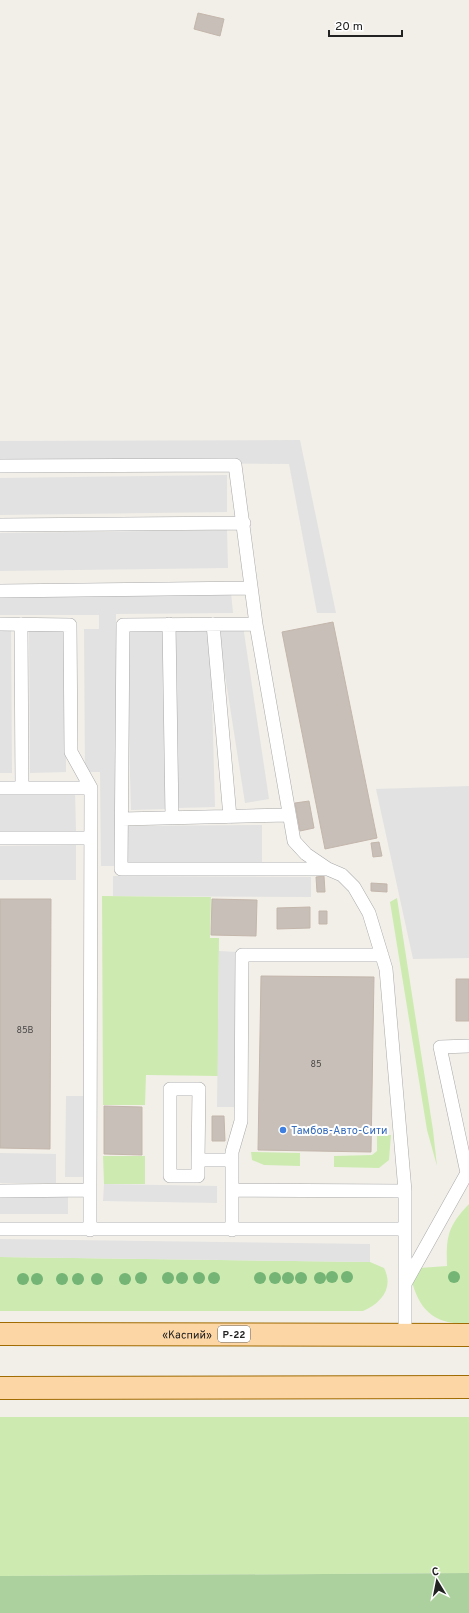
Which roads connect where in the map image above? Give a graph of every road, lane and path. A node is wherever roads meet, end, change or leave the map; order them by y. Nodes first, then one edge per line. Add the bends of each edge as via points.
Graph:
1 (0, 466) edge
2 (244, 523) junction
3 (0, 525) edge
4 (251, 588) junction
5 (0, 591) edge
6 (0, 624) edge
7 (22, 624) junction
8 (169, 624) junction
9 (213, 624) junction
10 (256, 624) junction
11 (22, 787) junction
12 (0, 788) edge
13 (91, 788) junction
14 (289, 815) junction
15 (172, 817) junction
16 (230, 817) junction
17 (122, 819) junction
18 (0, 838) edge
19 (90, 838) junction
20 (328, 868) junction
21 (382, 955) junction
22 (469, 1046) edge
23 (198, 1160) junction
24 (232, 1160) junction
25 (468, 1173) edge
26 (90, 1190) junction
27 (232, 1190) junction
28 (405, 1190) junction
29 (0, 1191) edge
30 (405, 1229) junction
31 (0, 1230) edge
32 (90, 1230) junction
33 (232, 1230) junction
34 (405, 1284) junction
35 (0, 1334) edge
36 (406, 1335) junction
37 (469, 1335) edge
38 (0, 1388) edge
39 (469, 1388) edge

1 - 2 lane via 235,465
2 - 3 lane
2 - 4 lane
4 - 5 lane
4 - 10 lane
6 - 7 lane
7 - 11 lane
7 - 13 lane via 70,625 71,752
8 - 9 lane
8 - 15 lane
8 - 17 lane via 123,625
9 - 10 lane
9 - 16 lane
10 - 14 lane
11 - 12 lane
11 - 13 lane
13 - 19 lane
14 - 16 lane
14 - 20 lane via 294,841 306,854
15 - 16 lane
15 - 17 lane
17 - 20 lane via 121,869
18 - 19 lane
19 - 26 lane
20 - 21 lane via 342,875 354,886 369,913
21 - 24 lane via 242,955 242,1121
21 - 28 lane via 386,969
22 - 25 lane via 440,1047
23 - 23 lane via 198,1176 170,1176 170,1089 198,1089
23 - 24 lane
24 - 27 lane
25 - 34 lane
26 - 29 lane
26 - 32 lane
27 - 28 lane
27 - 33 lane
28 - 30 lane
30 - 33 lane
30 - 34 lane
31 - 32 lane
32 - 33 lane
34 - 36 lane
35 - 36 main road, «Каспий» / Р-22
36 - 37 main road, «Каспий» / Р-22
38 - 39 main road

